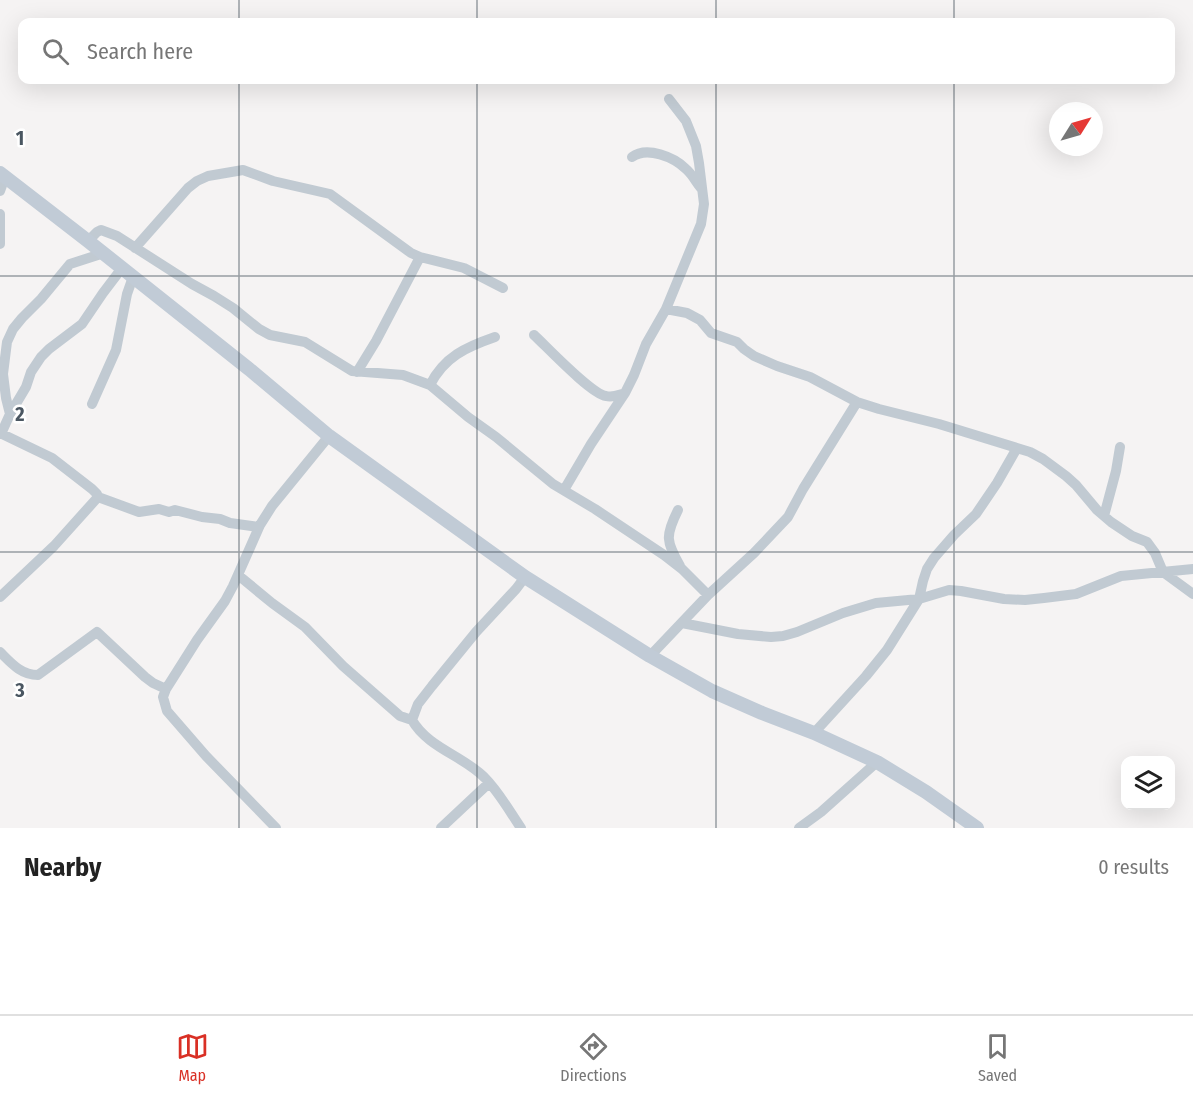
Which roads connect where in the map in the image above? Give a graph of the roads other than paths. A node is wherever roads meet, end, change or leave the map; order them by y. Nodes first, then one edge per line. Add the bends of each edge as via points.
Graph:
1 (669, 99) dead end
2 (632, 157) dead end
3 (2, 175) edge
4 (702, 190) junction
5 (0, 191) edge
6 (0, 214) edge
7 (88, 241) junction
8 (0, 244) edge
9 (135, 248) junction
10 (104, 253) junction
11 (420, 257) junction
12 (128, 273) junction
13 (503, 288) dead end
14 (666, 309) junction
15 (0, 331) edge
16 (534, 335) dead end
17 (495, 337) dead end
18 (7, 342) junction
19 (2, 368) edge
20 (357, 372) junction
21 (430, 385) junction
22 (624, 393) junction
23 (857, 402) junction
24 (92, 404) dead end
25 (10, 414) junction
26 (1, 433) edge
27 (329, 436) junction
28 (1120, 447) dead end
29 (1017, 448) junction
30 (564, 490) junction
31 (98, 497) junction
32 (678, 510) dead end
33 (1104, 516) junction
34 (259, 527) junction
35 (682, 569) junction
36 (1193, 569) edge
37 (1163, 572) junction
38 (238, 575) junction
39 (525, 577) junction
40 (1193, 594) edge
41 (708, 595) junction
42 (0, 597) edge
43 (919, 599) junction
44 (682, 623) junction
45 (0, 652) edge
46 (650, 656) junction
47 (166, 689) junction
48 (412, 720) junction
49 (814, 733) junction
50 (877, 762) junction
51 (489, 783) junction
52 (276, 828) edge
53 (441, 828) edge
54 (521, 828) edge
55 (799, 828) edge
56 (977, 828) edge

1 - 4 street via 691,131
2 - 4 street via 651,153 675,162 685,168
3 - 5 street
3 - 7 street
4 - 14 street via 701,224
6 - 8 street
7 - 9 street via 102,230
7 - 10 street
9 - 11 street via 197,181 243,170 330,194
9 - 20 street via 233,308 259,329 305,342
10 - 12 street
10 - 18 street via 70,264 13,329
11 - 13 street via 464,268
11 - 20 street
12 - 24 street via 116,350
12 - 25 street via 103,293 82,324 41,357
12 - 27 street
14 - 22 street
14 - 23 street via 687,312 711,333 736,342 754,356 810,377
15 - 18 street
16 - 22 street via 599,394 614,397
17 - 21 street via 458,353 442,366
18 - 19 street
19 - 25 street
20 - 21 street via 403,375
21 - 30 street
22 - 30 street
23 - 29 street
23 - 41 street via 788,517
25 - 26 street
26 - 31 street via 52,458
27 - 34 street
27 - 39 street
28 - 33 street
29 - 33 street via 1043,459 1066,476
29 - 43 street via 976,514 934,558
30 - 35 street
31 - 34 street via 139,512 175,510
31 - 42 street
32 - 35 street via 668,537
33 - 37 street via 1147,542
34 - 38 street
35 - 41 street
36 - 37 street
37 - 40 street
37 - 43 street via 1120,576 1076,594 1025,600 949,590
38 - 47 street via 225,602
38 - 48 street via 305,627 400,716
39 - 46 street
39 - 48 street via 432,686
41 - 44 street
43 - 44 street via 876,603 783,636 756,636
43 - 49 street via 887,650
44 - 46 street
45 - 47 street via 24,673 38,675 97,632 145,677
46 - 49 street via 729,699
47 - 52 street via 163,697 167,711
48 - 51 street via 429,739
49 - 50 street
50 - 55 street
50 - 56 street
51 - 53 street
51 - 54 street

